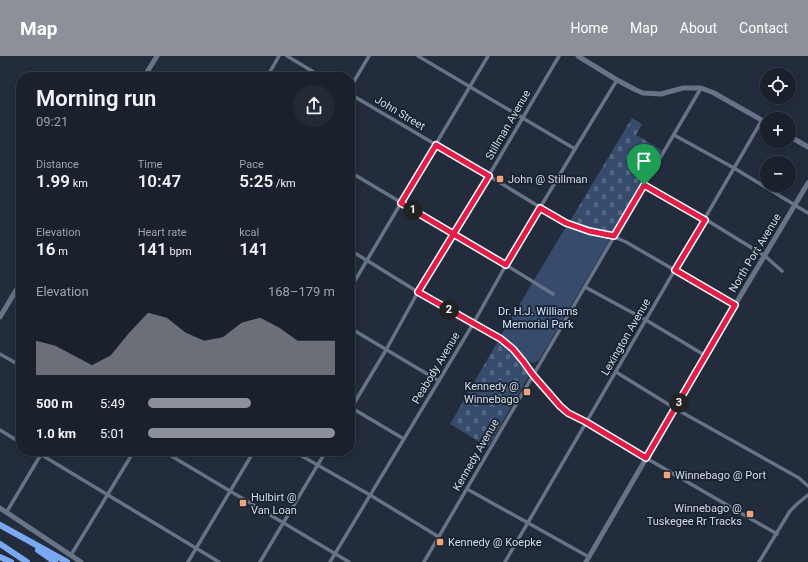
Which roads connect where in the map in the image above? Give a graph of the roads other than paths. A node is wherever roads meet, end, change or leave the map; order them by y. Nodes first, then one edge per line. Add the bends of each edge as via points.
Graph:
1 (157, 56) edge
2 (279, 56) edge
3 (287, 56) edge
4 (369, 56) edge
5 (418, 56) edge
6 (488, 56) edge
7 (560, 56) edge
8 (578, 56) edge
9 (147, 72) edge
10 (270, 72) edge
11 (314, 72) edge
12 (355, 80) edge
13 (617, 80) junction
14 (470, 86) junction
15 (701, 88) junction
16 (355, 97) edge
17 (522, 118) junction
18 (760, 120) edge
19 (760, 128) edge
20 (674, 135) junction
21 (796, 140) edge
22 (436, 145) junction
23 (808, 147) edge
24 (575, 149) junction
25 (734, 168) junction
26 (355, 175) edge
27 (489, 176) junction
28 (808, 183) edge
29 (644, 185) junction
30 (401, 203) junction
31 (795, 205) junction
32 (540, 208) junction
33 (808, 213) edge
34 (705, 220) junction
35 (454, 235) junction
36 (614, 236) junction
37 (355, 253) edge
38 (765, 256) junction
39 (367, 261) junction
40 (506, 265) junction
41 (675, 270) junction
42 (782, 271) dead end
43 (355, 281) edge
44 (585, 287) junction
45 (16, 292) edge
46 (418, 292) junction
47 (553, 294) dead end
48 (735, 305) junction
49 (0, 317) edge
50 (646, 320) junction
51 (473, 324) junction
52 (355, 331) edge
53 (386, 350) junction
54 (0, 354) edge
55 (706, 356) junction
56 (16, 363) edge
57 (616, 372) junction
58 (533, 375) junction
59 (439, 381) junction
60 (355, 401) edge
61 (676, 408) junction
62 (355, 410) edge
63 (586, 422) junction
64 (0, 430) edge
65 (404, 439) junction
66 (16, 440) edge
67 (40, 456) edge
68 (47, 456) edge
69 (131, 456) edge
70 (171, 456) edge
71 (251, 456) edge
72 (302, 456) edge
73 (323, 456) edge
74 (646, 458) junction
75 (317, 465) junction
76 (808, 486) edge
77 (467, 489) junction
78 (230, 491) junction
79 (108, 495) junction
80 (370, 495) junction
81 (808, 495) edge
82 (0, 508) edge
83 (6, 513) junction
84 (528, 522) junction
85 (283, 523) junction
86 (0, 525) edge
87 (11, 531) junction
88 (777, 534) junction
89 (439, 536) junction
90 (0, 544) edge
91 (196, 548) junction
92 (335, 554) junction
93 (71, 556) junction
94 (0, 557) edge
95 (589, 557) junction
96 (11, 562) edge
97 (27, 562) edge
98 (55, 562) edge
99 (67, 562) edge
100 (81, 562) edge
101 (188, 562) edge
102 (219, 562) edge
103 (260, 562) edge
104 (330, 562) edge
105 (349, 562) edge
106 (424, 562) edge
107 (504, 562) edge
108 (586, 562) edge
109 (759, 562) edge

1 - 9 main road
2 - 10 street
3 - 11 street
4 - 12 street
5 - 14 street
6 - 14 street
7 - 17 street, Stillman Avenue
8 - 13 main road
13 - 15 main road via 643,93 661,94 683,88
13 - 24 street, Peabody Avenue
14 - 17 street
14 - 22 street
15 - 18 main road
15 - 20 street, Kennedy Avenue
16 - 22 street, John Street
17 - 24 street
17 - 27 street, Stillman Avenue
19 - 25 street, Lexington Avenue
20 - 25 street
20 - 29 street, Kennedy Avenue
21 - 23 main road
22 - 27 street, John Street
22 - 30 street
24 - 32 street, Peabody Avenue
25 - 31 street
25 - 34 street, Lexington Avenue
26 - 30 street
27 - 32 street, John Street
27 - 35 street, Stillman Avenue
28 - 31 main road, North Port Avenue
29 - 34 street
29 - 36 street, Kennedy Avenue
30 - 35 street
30 - 39 street
31 - 33 street
31 - 38 main road, North Port Avenue
32 - 36 street, John Street via 566,223
32 - 40 street, Peabody Avenue
34 - 38 street
34 - 41 street, Lexington Avenue
35 - 40 street
35 - 46 street, Stillman Avenue
36 - 41 street, John Street
36 - 44 street, Kennedy Avenue
37 - 39 street
38 - 42 street
38 - 48 main road, North Port Avenue
39 - 43 street
39 - 46 street
40 - 47 street
40 - 51 street, Peabody Avenue
41 - 48 street, John Street
41 - 50 street, Lexington Avenue
44 - 50 street
44 - 58 street, Kennedy Avenue
45 - 49 main road
46 - 51 street
46 - 53 street, Stillman Avenue
48 - 55 main road, North Port Avenue
50 - 55 street
50 - 57 street, Lexington Avenue
51 - 58 street via 501,339 513,349
51 - 59 street, Peabody Avenue
52 - 53 street
53 - 59 street
53 - 60 street, Stillman Avenue
54 - 56 street
55 - 61 main road, North Port Avenue
57 - 61 street
57 - 63 street, Lexington Avenue
58 - 63 street via 560,406
58 - 77 street, Kennedy Avenue
59 - 65 street, Peabody Avenue
61 - 74 main road, North Port Avenue
61 - 76 street via 799,478
62 - 65 street
63 - 74 street
63 - 84 street, Lexington Avenue
64 - 66 street
65 - 80 street, Peabody Avenue
67 - 83 street
68 - 79 street
69 - 79 street
70 - 78 street
71 - 78 street
72 - 75 street
73 - 75 street
74 - 88 street
74 - 95 main road, North Port Avenue
75 - 80 street
75 - 85 street
77 - 84 street
77 - 89 street, Kennedy Avenue
78 - 85 street
78 - 91 street
79 - 91 street
79 - 93 street
80 - 89 street
80 - 92 street, Peabody Avenue
81 - 88 street via 790,511
82 - 83 main road
83 - 93 main road
84 - 95 street
84 - 107 street, Lexington Avenue
85 - 92 street
85 - 103 street
86 - 87 highway
87 - 98 highway
87 - 99 highway
88 - 109 street
89 - 106 street, Kennedy Avenue
90 - 97 highway
91 - 101 street
91 - 102 street
92 - 104 street, Peabody Avenue
92 - 105 street
93 - 100 main road
94 - 96 highway
95 - 108 main road, North Port Avenue

